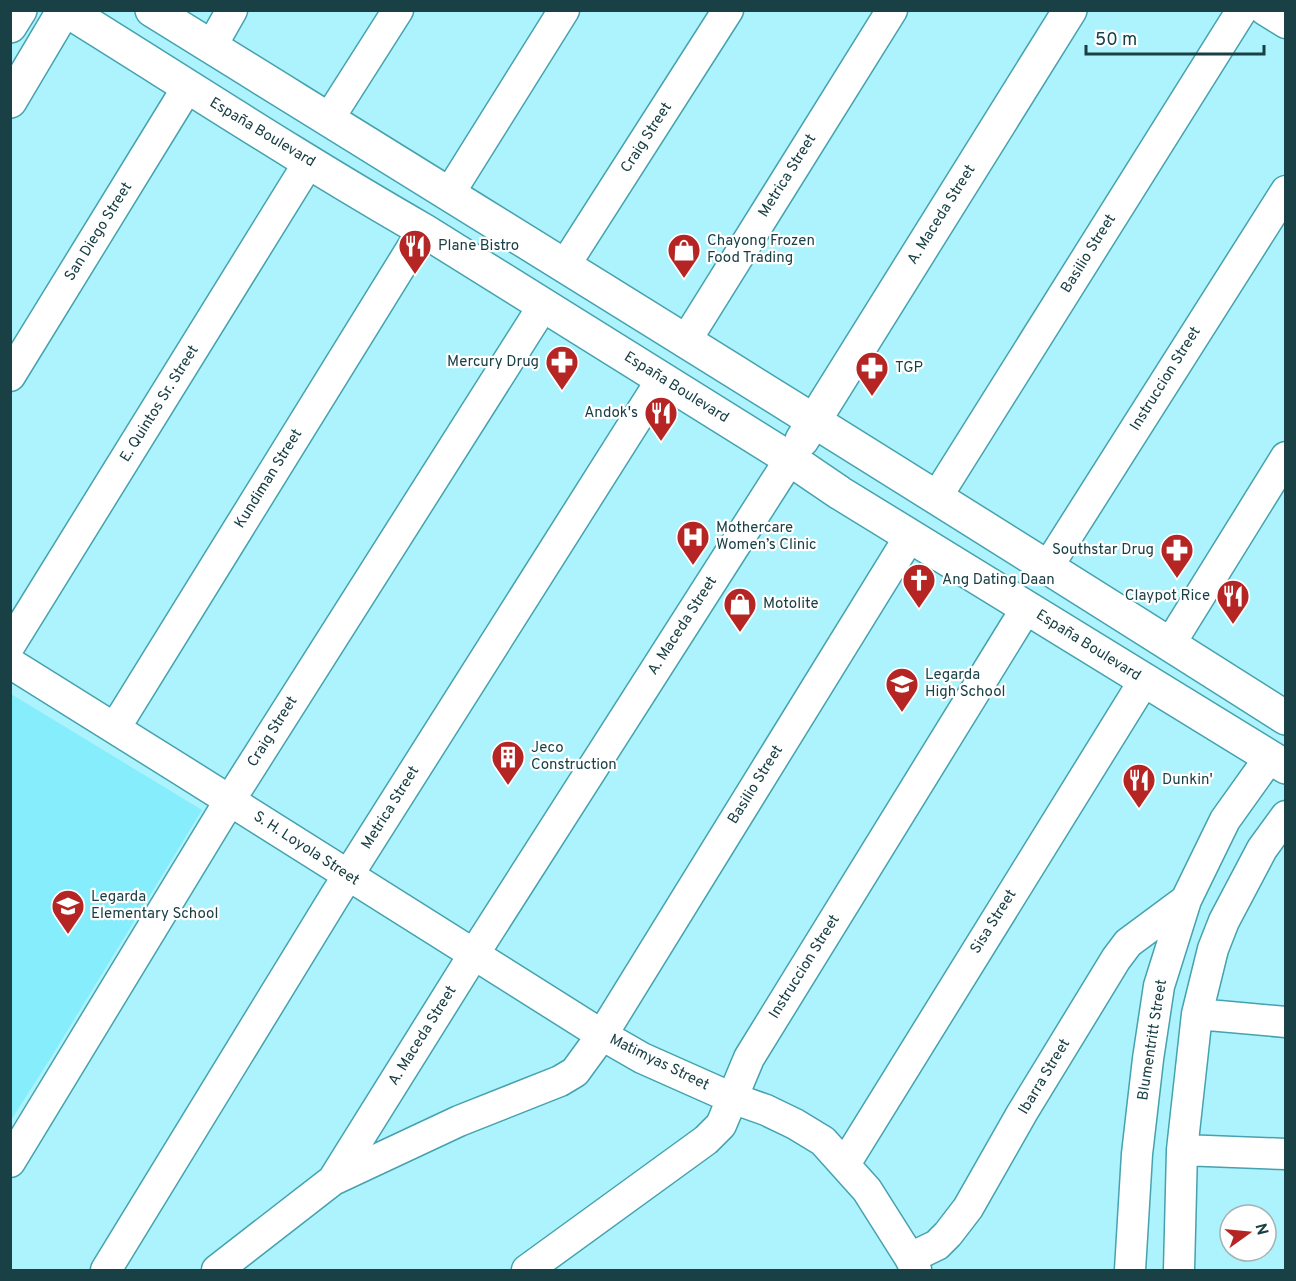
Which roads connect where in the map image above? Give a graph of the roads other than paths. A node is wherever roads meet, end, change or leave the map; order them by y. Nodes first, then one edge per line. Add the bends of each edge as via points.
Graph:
1 (20, 10) edge
2 (152, 10) edge
3 (232, 10) edge
4 (398, 10) edge
5 (564, 10) edge
6 (728, 10) edge
7 (892, 10) edge
8 (1070, 10) edge
9 (1242, 10) edge
10 (1265, 10) edge
11 (69, 11) edge
12 (1286, 23) edge
13 (10, 26) edge
14 (211, 47) junction
15 (187, 88) junction
16 (10, 101) edge
17 (10, 111) edge
18 (328, 120) junction
19 (309, 162) junction
20 (1286, 190) edge
21 (449, 194) junction
22 (423, 230) junction
23 (565, 265) junction
24 (543, 306) junction
25 (686, 342) junction
26 (10, 376) edge
27 (662, 379) junction
28 (813, 421) junction
29 (1286, 457) edge
30 (790, 459) junction
31 (936, 498) junction
32 (910, 536) junction
33 (1047, 568) junction
34 (1027, 607) junction
35 (1170, 644) junction
36 (10, 645) edge
37 (10, 663) edge
38 (1144, 681) junction
39 (1286, 718) edge
40 (115, 728) junction
41 (1280, 752) edge
42 (230, 800) junction
43 (1286, 816) edge
44 (348, 876) junction
45 (1186, 900) junction
46 (474, 954) junction
47 (1197, 1014) junction
48 (1286, 1022) edge
49 (602, 1035) junction
50 (732, 1098) junction
51 (1182, 1150) junction
52 (1286, 1154) edge
53 (10, 1162) edge
54 (845, 1164) junction
55 (333, 1180) junction
56 (913, 1264) edge
57 (106, 1270) edge
58 (217, 1270) edge
59 (527, 1270) edge
60 (1130, 1270) edge
61 (1179, 1270) edge

1 - 13 main road
2 - 14 main road
3 - 14 street
4 - 18 street
5 - 21 street
6 - 23 street, Craig Street
7 - 25 street, Metrica Street
8 - 28 main road, A. Maceda Street
9 - 31 street, Basilio Street
10 - 12 street
11 - 15 main road, España Boulevard
11 - 16 main road
11 - 17 street
14 - 18 main road
15 - 19 main road, España Boulevard
15 - 26 street, San Diego Street
18 - 21 main road
19 - 22 main road, España Boulevard
19 - 36 street, E. Quintos Sr. Street
20 - 33 street, Instruccion Street
21 - 23 main road
22 - 24 main road, España Boulevard
22 - 40 street, Kundiman Street
23 - 25 main road
24 - 27 main road, España Boulevard
24 - 42 street, Craig Street
25 - 28 main road
27 - 30 main road, España Boulevard
27 - 44 street, Metrica Street
28 - 30 main road, A. Maceda Street
28 - 31 main road
29 - 35 street
30 - 32 main road, España Boulevard
30 - 46 street, A. Maceda Street
31 - 33 main road
32 - 34 main road, España Boulevard
32 - 49 street, Basilio Street
33 - 35 main road
34 - 38 main road, España Boulevard
34 - 50 street, Instruccion Street via 750,1058
35 - 39 main road
37 - 40 street, S. H. Loyola Street
38 - 41 main road, España Boulevard
38 - 54 street, Sisa Street
40 - 42 street, S. H. Loyola Street
41 - 45 street, Blumentritt Street via 1226,820
42 - 44 street, S. H. Loyola Street
42 - 53 street, Craig Street
43 - 47 street via 1262,849 1224,921
44 - 46 street, S. H. Loyola Street
44 - 57 street, Metrica Street
45 - 56 street, Ibarra Street via 1128,943 968,1208 948,1234
45 - 60 street, Blumentritt Street via 1159,986 1137,1154
46 - 49 street, S. H. Loyola Street
46 - 55 street, A. Maceda Street
47 - 48 street
47 - 51 street
49 - 50 street, Matimyas Street via 642,1058
49 - 55 street, Matimyas Street via 575,1072 560,1081 459,1121
50 - 54 street, Matimyas Street via 795,1124 823,1141
50 - 59 street, Instruccion Street via 721,1125 706,1140
51 - 52 street
51 - 61 street
54 - 56 street, Matimyas Street via 867,1190
55 - 58 street, Matimyas Street

